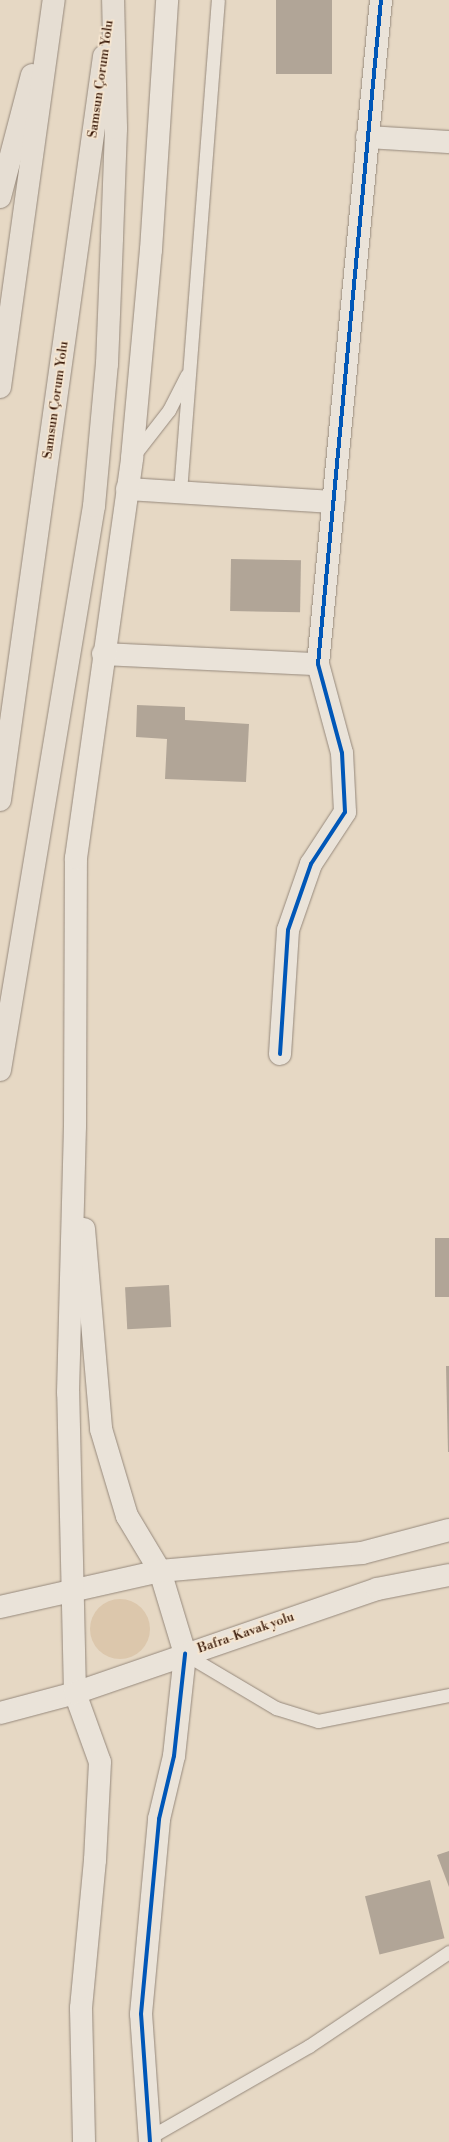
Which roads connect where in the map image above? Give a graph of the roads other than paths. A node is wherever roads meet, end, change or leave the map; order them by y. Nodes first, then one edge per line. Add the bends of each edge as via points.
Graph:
1 (53, 0) edge
2 (112, 0) edge
3 (167, 0) edge
4 (218, 0) edge
5 (381, 0) edge
6 (367, 137) junction
7 (449, 142) edge
8 (0, 197) edge
9 (190, 369) junction
10 (0, 387) edge
11 (132, 458) junction
12 (127, 489) junction
13 (180, 492) junction
14 (334, 502) junction
15 (103, 654) junction
16 (318, 664) junction
17 (0, 800) edge
18 (280, 1054) dead end
19 (0, 1070) edge
20 (75, 1126) junction
21 (449, 1530) edge
22 (160, 1571) junction
23 (449, 1575) edge
24 (73, 1589) junction
25 (0, 1607) edge
26 (185, 1654) junction
27 (75, 1693) junction
28 (449, 1695) edge
29 (0, 1713) edge
30 (449, 1952) edge
31 (150, 2139) edge
32 (84, 2142) edge

1 - 8 highway
1 - 10 highway
2 - 17 highway, Samsun Çorum Yolu
2 - 19 highway via 116,128 113,230 107,364 94,506
3 - 11 main road via 151,250
4 - 9 lane
5 - 6 main road
6 - 7 main road
6 - 14 main road
9 - 11 lane via 169,410
9 - 13 lane
11 - 12 main road
12 - 13 main road
12 - 15 main road
13 - 14 main road
14 - 16 main road
15 - 16 main road
15 - 20 main road via 76,858
16 - 18 main road via 342,753 346,812 311,864 288,930
20 - 22 main road via 101,1430 127,1516
20 - 24 main road via 68,1393
21 - 22 main road via 362,1553
22 - 24 main road
22 - 26 main road
23 - 26 main road, Bafra-Kavak yolu via 377,1589
24 - 25 main road
24 - 27 main road
26 - 27 main road, Bafra-Kavak yolu
26 - 28 lane via 276,1708 318,1721
26 - 31 main road via 174,1756 160,1819 141,2014
27 - 29 main road, Bafra-Kavak yolu
27 - 32 main road via 100,1762 96,1860 81,2008
30 - 31 lane via 309,2046

